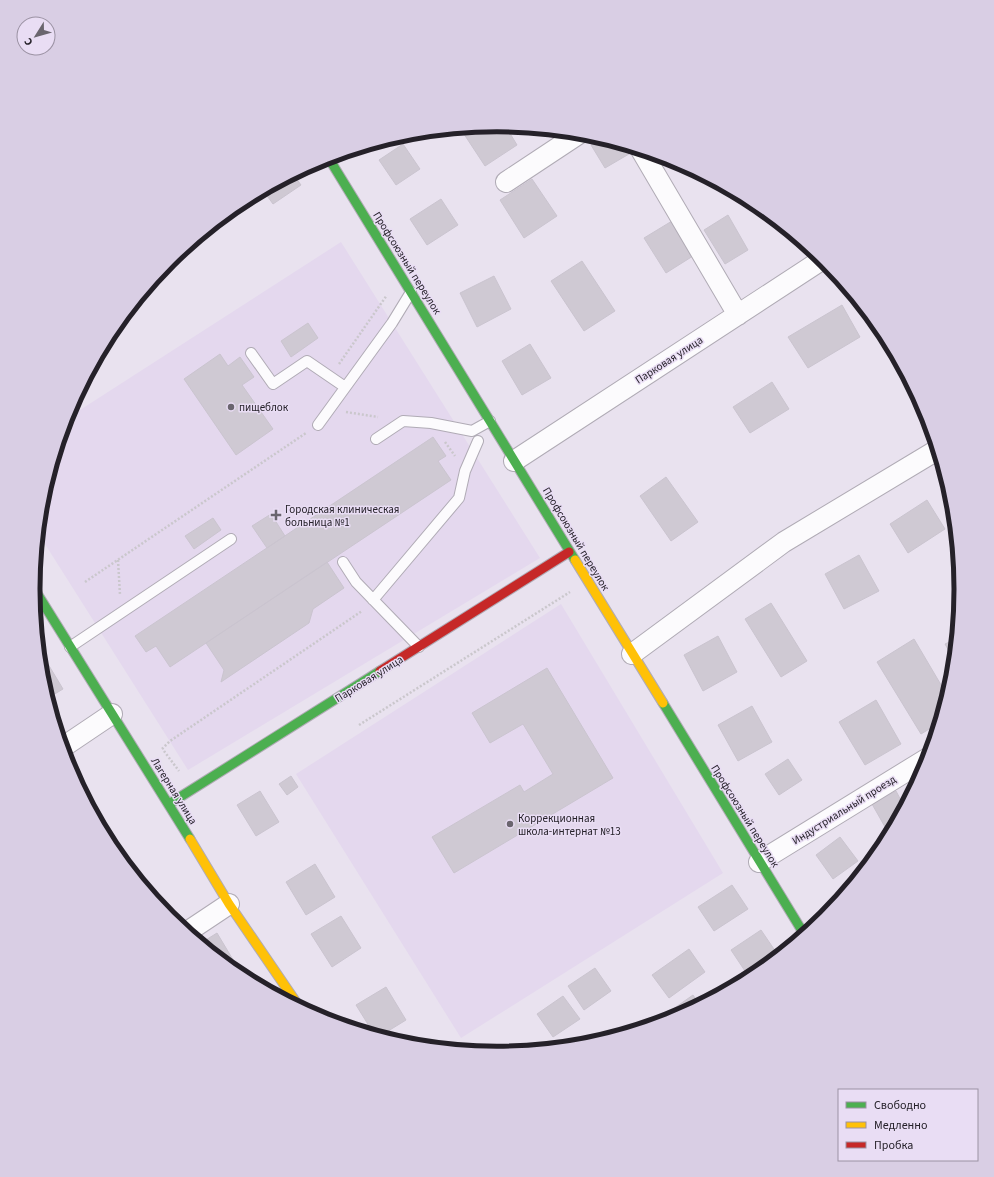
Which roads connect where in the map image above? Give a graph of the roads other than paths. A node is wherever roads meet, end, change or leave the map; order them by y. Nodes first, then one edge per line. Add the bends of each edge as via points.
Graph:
1 (573, 138) edge
2 (645, 156) edge
3 (331, 163) edge
4 (506, 182) dead end
5 (817, 263) edge
6 (411, 292) junction
7 (738, 315) junction
8 (251, 353) dead end
9 (345, 387) junction
10 (490, 421) junction
11 (318, 425) road end
12 (376, 439) dead end
13 (478, 441) dead end
14 (933, 453) edge
15 (514, 461) junction
16 (231, 539) dead end
17 (569, 552) junction
18 (343, 562) dead end
19 (40, 599) edge
20 (373, 600) junction
21 (70, 647) junction
22 (419, 647) junction
23 (632, 654) junction
24 (112, 714) junction
25 (67, 743) edge
26 (919, 764) edge
27 (169, 804) junction
28 (759, 862) junction
29 (229, 904) junction
30 (192, 929) edge
31 (801, 929) edge
32 (291, 996) edge

1 - 4 street
2 - 7 street
3 - 6 street, Профсоюзный переулок
5 - 7 street, Парковая улица
6 - 9 lane via 392,323
6 - 10 street, Профсоюзный переулок
7 - 15 street, Парковая улица
8 - 9 lane via 272,384 307,361
9 - 11 lane
10 - 12 lane via 472,431 431,423 403,421
10 - 15 street, Профсоюзный переулок
13 - 20 lane via 465,471 459,498
14 - 23 street via 784,542
15 - 17 street, Профсоюзный переулок
16 - 21 lane
17 - 22 street, Парковая улица
17 - 23 street, Профсоюзный переулок
18 - 20 lane via 356,582
19 - 21 street, Лагерная улица
20 - 22 lane
21 - 24 street, Лагерная улица
22 - 27 street, Парковая улица
23 - 28 street, Профсоюзный переулок
24 - 25 street
24 - 27 street, Лагерная улица
26 - 28 street, Индустриальный проезд
27 - 29 street, Лагерная улица
28 - 31 street, Профсоюзный переулок
29 - 30 street
29 - 32 street, Лагерная улица

